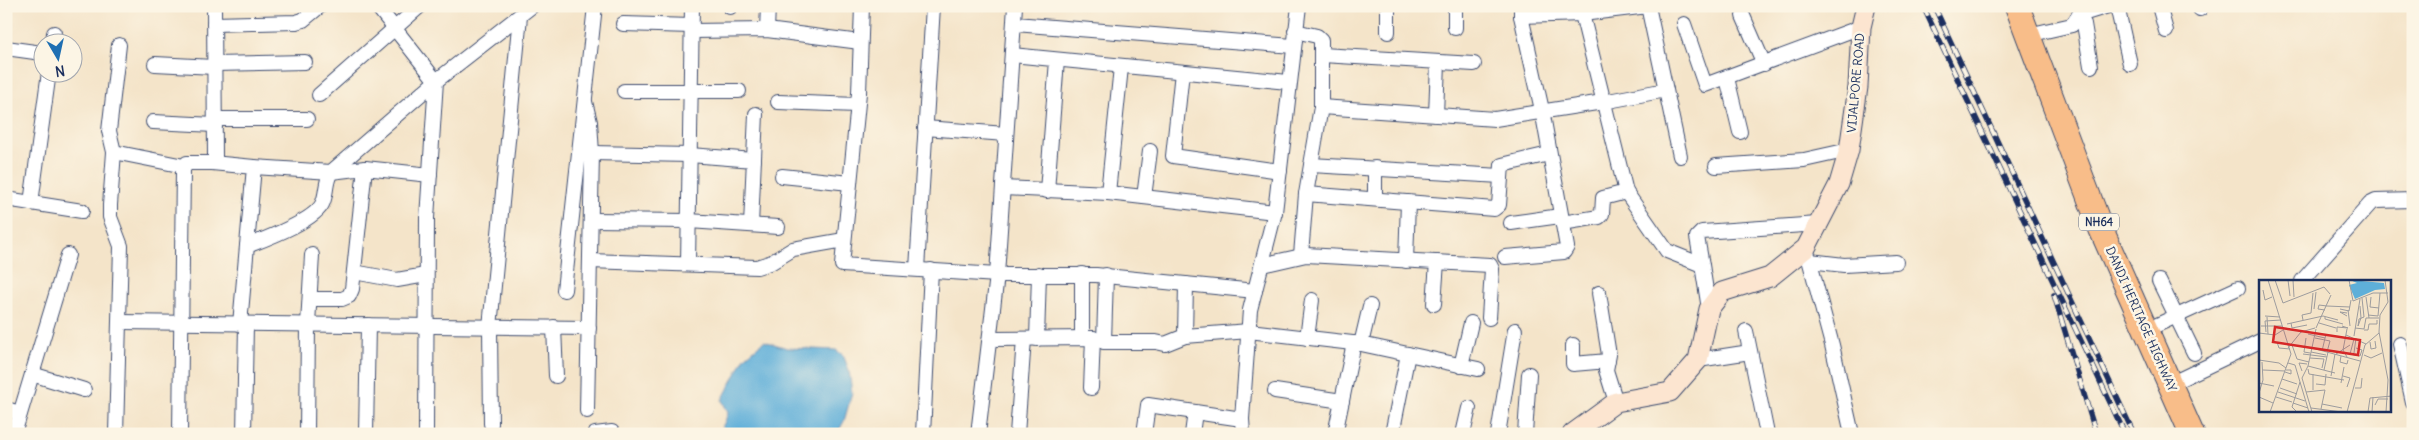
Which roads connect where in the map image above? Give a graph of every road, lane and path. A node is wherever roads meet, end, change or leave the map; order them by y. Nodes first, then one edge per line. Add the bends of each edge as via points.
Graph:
1 (214, 6) edge
2 (320, 6) edge
3 (377, 6) edge
4 (420, 6) edge
5 (532, 6) edge
6 (595, 6) edge
7 (692, 6) edge
8 (768, 6) edge
9 (862, 6) edge
10 (933, 6) edge
11 (1015, 6) edge
12 (1299, 6) edge
13 (1388, 6) edge
14 (1454, 6) edge
15 (1648, 6) edge
16 (1866, 6) edge
17 (2017, 6) edge
18 (2108, 6) edge
19 (2117, 6) edge
20 (2159, 6) edge
21 (1618, 8) edge
22 (2080, 10) edge
23 (1521, 11) edge
24 (1559, 11) edge
25 (1582, 14) junction
26 (520, 16) junction
27 (1743, 16) dead end
28 (214, 24) junction
29 (622, 24) dead end
30 (1015, 24) junction
31 (1684, 24) dead end
32 (1861, 27) junction
33 (692, 28) junction
34 (1455, 28) dead end
35 (395, 29) junction
36 (767, 30) junction
37 (1295, 31) junction
38 (2166, 31) dead end
39 (1388, 32) dead end
40 (2028, 35) junction
41 (860, 42) junction
42 (119, 45) dead end
43 (1293, 46) junction
44 (6, 48) edge
45 (32, 52) edge
46 (1322, 55) junction
47 (1012, 56) junction
48 (1056, 60) junction
49 (305, 62) dead end
50 (1438, 62) junction
51 (155, 64) dead end
52 (1474, 64) dead end
53 (1764, 64) junction
54 (2130, 64) dead end
55 (214, 66) junction
56 (1121, 66) junction
57 (2091, 66) dead end
58 (1182, 72) junction
59 (1727, 78) junction
60 (436, 81) junction
61 (48, 82) edge
62 (1288, 82) junction
63 (1666, 90) junction
64 (624, 91) dead end
65 (691, 91) junction
66 (739, 91) dead end
67 (319, 95) dead end
68 (585, 102) junction
69 (778, 102) dead end
70 (1603, 102) junction
71 (858, 105) junction
72 (1321, 107) junction
73 (1542, 110) junction
74 (756, 114) dead end
75 (1436, 115) junction
76 (307, 119) dead end
77 (153, 122) dead end
78 (215, 122) junction
79 (926, 128) junction
80 (1740, 132) dead end
81 (1006, 134) junction
82 (1850, 150) junction
83 (1150, 151) dead end
84 (114, 152) junction
85 (592, 153) junction
86 (1549, 154) junction
87 (690, 155) junction
88 (1680, 156) dead end
89 (754, 160) junction
90 (212, 163) junction
91 (1311, 165) junction
92 (184, 166) junction
93 (1716, 166) dead end
94 (254, 167) junction
95 (365, 168) junction
96 (1375, 168) junction
97 (1280, 171) junction
98 (331, 172) junction
99 (430, 175) junction
100 (782, 176) dead end
101 (1501, 176) junction
102 (850, 183) junction
103 (1003, 188) junction
104 (1047, 191) junction
105 (1108, 192) junction
106 (1626, 192) junction
107 (1306, 194) junction
108 (1144, 197) junction
109 (6, 198) edge
110 (1375, 199) junction
111 (2413, 200) edge
112 (1408, 202) junction
113 (31, 203) junction
114 (82, 211) dead end
115 (1275, 212) junction
116 (1561, 219) junction
117 (591, 220) junction
118 (689, 221) junction
119 (1512, 223) dead end
120 (1818, 224) junction
121 (751, 225) junction
122 (778, 227) dead end
123 (844, 240) junction
124 (247, 246) junction
125 (68, 255) dead end
126 (312, 255) dead end
127 (1301, 255) junction
128 (1808, 255) junction
129 (1505, 256) dead end
130 (1406, 260) junction
131 (590, 261) junction
132 (1437, 262) junction
133 (1896, 262) dead end
134 (688, 264) junction
135 (1262, 265) junction
136 (1702, 265) junction
137 (924, 269) junction
138 (354, 272) junction
139 (1040, 274) junction
140 (1082, 274) junction
141 (997, 275) junction
142 (426, 276) junction
143 (1106, 276) junction
144 (2303, 280) edge
145 (2159, 281) dead end
146 (1186, 284) junction
147 (2238, 288) dead end
148 (564, 290) dead end
149 (1255, 292) junction
150 (1599, 293) dead end
151 (310, 299) junction
152 (1312, 300) dead end
153 (1434, 304) dead end
154 (1370, 306) dead end
155 (1709, 309) junction
156 (2176, 316) junction
157 (1489, 318) dead end
158 (120, 322) junction
159 (181, 323) junction
160 (1471, 323) dead end
161 (243, 324) junction
162 (308, 324) junction
163 (368, 325) junction
164 (425, 326) junction
165 (490, 327) junction
166 (554, 327) junction
167 (589, 328) junction
168 (1515, 330) dead end
169 (2146, 330) junction
170 (1249, 331) junction
171 (1746, 331) dead end
172 (1185, 336) junction
173 (1307, 338) junction
174 (990, 339) junction
175 (1030, 339) junction
176 (1093, 340) junction
177 (2259, 341) edge
178 (1358, 344) junction
179 (2400, 344) dead end
180 (1574, 345) dead end
181 (1750, 352) junction
182 (1408, 354) junction
183 (2194, 354) dead end
184 (1698, 360) junction
185 (1608, 361) junction
186 (1461, 366) junction
187 (1478, 369) dead end
188 (32, 374) junction
189 (1529, 374) dead end
190 (556, 376) dead end
191 (2170, 384) junction
192 (1092, 388) dead end
193 (84, 390) dead end
194 (1275, 391) dead end
195 (1342, 401) junction
196 (1616, 402) junction
197 (2413, 402) edge
198 (1468, 408) dead end
199 (6, 409) edge
200 (587, 411) dead end
201 (1195, 412) junction
202 (20, 413) junction
203 (1242, 419) junction
204 (491, 424) dead end
205 (612, 432) dead end
206 (14, 434) edge
207 (116, 434) edge
208 (180, 434) edge
209 (244, 434) edge
210 (307, 434) edge
211 (366, 434) edge
212 (426, 434) edge
213 (595, 434) edge
214 (923, 434) edge
215 (978, 434) edge
216 (1017, 434) edge
217 (1144, 434) edge
218 (1192, 434) edge
219 (1242, 434) edge
220 (1335, 434) edge
221 (1392, 434) edge
222 (1463, 434) edge
223 (1498, 434) edge
224 (1525, 434) edge
225 (1572, 434) edge
226 (1767, 434) edge
227 (1852, 434) edge
228 (2192, 434) edge

1 - 28 street
2 - 28 street via 296,22
3 - 35 street
4 - 35 street
5 - 26 street
6 - 68 street
7 - 33 street
8 - 36 street
9 - 41 street
10 - 79 street
11 - 30 street
12 - 37 street
13 - 39 street
14 - 34 street
15 - 21 street
15 - 63 street
16 - 32 main road, VIJALPORE ROAD
17 - 40 highway, DANDI HERITAGE HIGHWAY / NH64
18 - 22 street
19 - 54 street
20 - 38 street
21 - 25 street
22 - 40 street via 2072,26
22 - 57 street
23 - 24 street
23 - 73 street
24 - 25 street
25 - 70 street
26 - 60 street
26 - 165 street
27 - 53 street
28 - 55 street
29 - 33 street
30 - 43 street
30 - 47 street
31 - 59 street via 1705,86
32 - 53 street
32 - 82 main road, VIJALPORE ROAD
33 - 36 street
33 - 65 street
35 - 60 street
35 - 67 street
36 - 41 street
37 - 43 street
37 - 46 street via 1320,37
40 - 169 highway, DANDI HERITAGE HIGHWAY / NH64 via 2101,229
41 - 71 street
42 - 84 street via 109,131
43 - 62 street
44 - 45 street
46 - 50 street
46 - 72 street
47 - 48 street
47 - 81 street
48 - 56 street
48 - 104 street
49 - 55 street
50 - 52 street
50 - 75 street
51 - 55 street
53 - 59 street
55 - 78 street
56 - 58 street
56 - 105 street
58 - 62 street
58 - 97 street via 1173,156
59 - 80 street
60 - 98 street
60 - 99 street
61 - 113 street
62 - 97 street
63 - 70 street
63 - 88 street
64 - 65 street
65 - 66 street
65 - 87 street
68 - 85 street
68 - 148 street
69 - 71 street
70 - 73 street
70 - 106 street
71 - 102 street
72 - 75 street
72 - 91 street
73 - 75 street via 1495,118
73 - 86 street
74 - 89 street
76 - 78 street
77 - 78 street
78 - 90 street via 215,158
79 - 81 street
79 - 137 street
81 - 103 street
82 - 93 street via 1804,160
82 - 120 main road, VIJALPORE ROAD via 1839,184
83 - 108 street
84 - 92 street
84 - 158 street via 110,217 121,246
85 - 87 street
85 - 117 street
86 - 101 street via 1504,164
86 - 116 street
87 - 89 street
87 - 118 street
89 - 121 street
90 - 92 street via 187,163
90 - 94 street
91 - 96 street
91 - 107 street
92 - 159 street
94 - 98 street
94 - 124 street
95 - 98 street
95 - 99 street
95 - 138 street
96 - 101 street
96 - 110 street
97 - 115 street
98 - 124 street via 323,204 311,215 297,225
99 - 142 street
100 - 102 street
101 - 112 street via 1498,208
102 - 123 street
103 - 104 street
103 - 141 street
104 - 105 street
105 - 108 street
106 - 116 street via 1602,198 1600,217
106 - 136 street via 1667,251
107 - 110 street
107 - 127 street
108 - 115 street
109 - 113 street
110 - 112 street
111 - 144 street via 2370,204
112 - 130 street
113 - 114 street
115 - 135 street
116 - 119 street
116 - 129 street via 1567,250
117 - 118 street
117 - 131 street
118 - 121 street
118 - 134 street
120 - 128 main road, VIJALPORE ROAD
120 - 136 street via 1702,232 1698,237
121 - 122 street
123 - 134 street via 793,249 772,262 757,266
123 - 137 street via 842,265
124 - 161 street
125 - 188 street
126 - 151 street
127 - 130 street
127 - 135 street
128 - 133 street via 1844,264
128 - 155 main road, VIJALPORE ROAD via 1770,277 1722,292
128 - 227 street
130 - 132 street
131 - 134 street
131 - 167 street
132 - 153 street
132 - 157 street via 1492,266
135 - 149 street
136 - 155 street
137 - 141 street
137 - 214 street
138 - 142 street via 397,280
138 - 151 street via 349,296
139 - 140 street
139 - 141 street
139 - 175 street
140 - 143 street
140 - 176 street
141 - 174 street
142 - 164 street
143 - 146 street
143 - 176 street
145 - 156 street
146 - 149 street
146 - 172 street
147 - 156 street
149 - 170 street
150 - 185 street
151 - 162 street
152 - 173 street
154 - 178 street
155 - 184 main road
156 - 169 street
156 - 183 street
158 - 159 street
158 - 207 street
159 - 161 street
159 - 208 street
160 - 186 street
161 - 162 street
161 - 209 street
162 - 163 street
162 - 210 street
163 - 164 street
163 - 211 street
164 - 165 street
164 - 212 street
165 - 166 street
165 - 204 street
166 - 167 street
166 - 190 street
167 - 200 street
168 - 223 street
169 - 191 highway, DANDI HERITAGE HIGHWAY / NH64
170 - 172 street
170 - 173 street
170 - 203 street
171 - 181 street
172 - 176 street via 1165,344
173 - 178 street
174 - 175 street
174 - 215 street
175 - 176 street
175 - 216 street
176 - 192 street
177 - 191 street
178 - 182 street
178 - 195 street
179 - 197 street
180 - 185 street via 1572,364
181 - 184 street
181 - 226 street
182 - 186 street
182 - 221 street
184 - 196 main road via 1670,392
185 - 196 street via 1606,370
186 - 187 street
188 - 193 street
188 - 202 street
189 - 224 street
191 - 228 highway, DANDI HERITAGE HIGHWAY / NH64
194 - 195 street
195 - 220 street
196 - 225 main road
198 - 222 street
199 - 202 street
201 - 203 street
201 - 217 street via 1148,405
201 - 218 street
202 - 206 street
203 - 219 street
205 - 213 street

